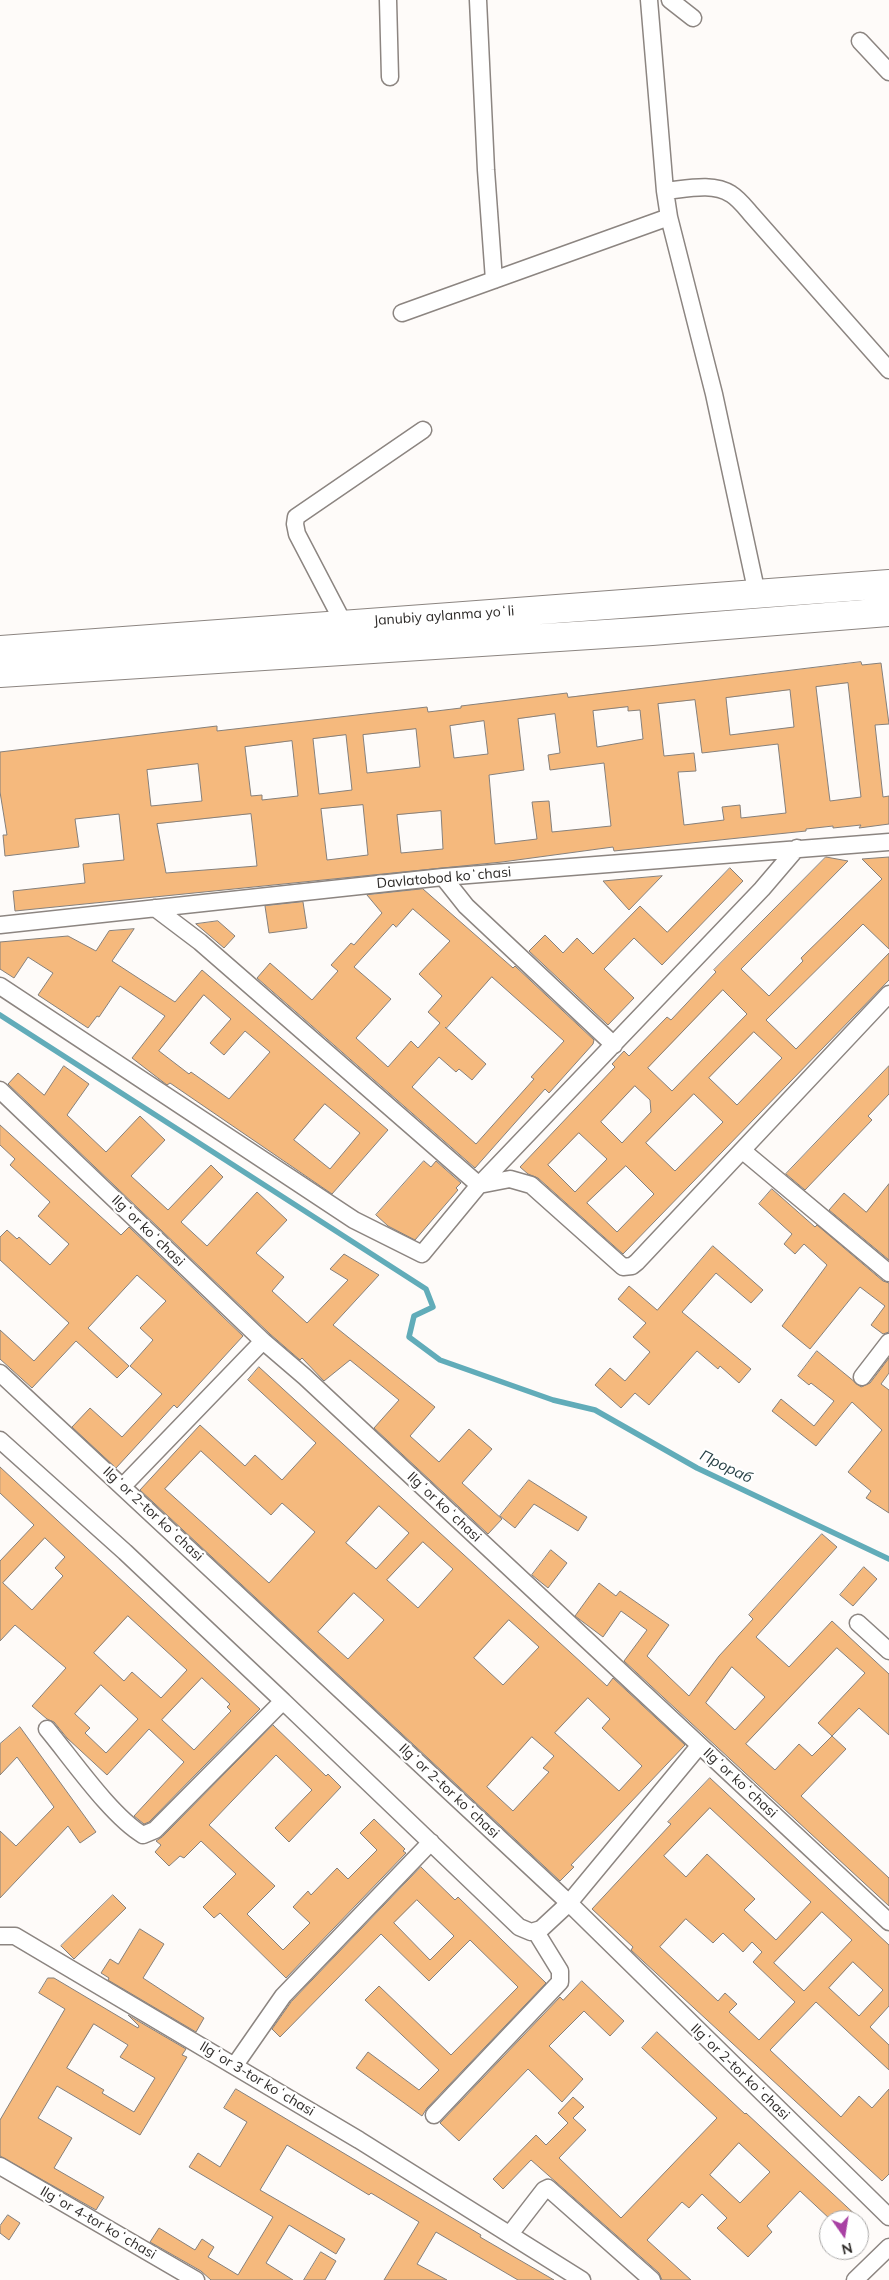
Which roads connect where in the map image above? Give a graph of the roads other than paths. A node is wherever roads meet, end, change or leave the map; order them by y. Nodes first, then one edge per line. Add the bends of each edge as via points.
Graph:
1 (388, 0) edge
2 (478, 0) edge
3 (649, 0) edge
4 (670, 0) edge
5 (693, 18) dead end
6 (860, 41) dead end
7 (889, 72) edge
8 (390, 77) dead end
9 (665, 191) junction
10 (669, 217) junction
11 (494, 280) junction
12 (402, 313) dead end
13 (889, 370) edge
14 (423, 430) dead end
15 (889, 584) edge
16 (757, 594) junction
17 (889, 612) edge
18 (344, 624) junction
19 (0, 650) edge
20 (0, 674) edge
21 (889, 842) edge
22 (797, 848) junction
23 (443, 877) junction
24 (155, 908) junction
25 (0, 925) edge
26 (0, 986) edge
27 (889, 994) edge
28 (614, 1045) junction
29 (0, 1090) edge
30 (743, 1151) junction
31 (479, 1185) junction
32 (889, 1273) edge
33 (263, 1341) junction
34 (889, 1342) edge
35 (0, 1373) edge
36 (862, 1377) dead end
37 (0, 1440) edge
38 (123, 1486) junction
39 (858, 1623) dead end
40 (889, 1651) edge
41 (283, 1701) junction
42 (47, 1729) dead end
43 (699, 1746) junction
44 (432, 1842) junction
45 (568, 1903) junction
46 (889, 1922) edge
47 (536, 1932) junction
48 (0, 1936) edge
49 (235, 2065) junction
50 (434, 2115) dead end
51 (0, 2166) edge
52 (889, 2217) edge
53 (510, 2234) junction
54 (889, 2247) edge
55 (196, 2280) edge
56 (582, 2280) edge
57 (652, 2280) edge
58 (855, 2280) edge

1 - 8 street
2 - 11 street
3 - 9 street
4 - 5 street
6 - 7 street
9 - 10 street
9 - 13 street via 707,187 732,194
10 - 11 street
10 - 16 street via 714,394
11 - 12 street
14 - 18 street via 296,517 297,534
15 - 16 highway, Janubiy aylanma yoʻli
16 - 18 highway, Janubiy aylanma yoʻli
17 - 20 highway, Janubiy aylanma yoʻli
18 - 19 highway, Janubiy aylanma yoʻli
21 - 22 street, Davlatobod koʻchasi
22 - 23 street, Davlatobod koʻchasi
22 - 28 street
23 - 24 street, Davlatobod koʻchasi
23 - 28 street via 466,906
24 - 25 street, Davlatobod koʻchasi
24 - 31 street via 200,942
26 - 31 street via 354,1220 420,1254
27 - 30 street
28 - 31 street
29 - 33 street, Ilgʻor koʻchasi
30 - 31 street via 632,1266 622,1267 531,1185 510,1180
30 - 32 street
33 - 38 street
33 - 43 street, Ilgʻor koʻchasi via 305,1376
34 - 36 street
35 - 38 street, Ilgʻor 2-tor koʻchasi
37 - 41 street
38 - 45 street, Ilgʻor 2-tor koʻchasi
39 - 40 street
41 - 42 street via 155,1830 143,1835 117,1813
41 - 44 street
43 - 45 street
43 - 46 street, Ilgʻor koʻchasi
44 - 47 street via 519,1927
44 - 49 street via 283,1996
45 - 47 street
45 - 52 street, Ilgʻor 2-tor koʻchasi
47 - 50 street via 560,1971 560,1982
48 - 49 street, Ilgʻor 3-tor koʻchasi via 15,1936
49 - 53 street, Ilgʻor 3-tor koʻchasi
51 - 55 street, Ilgʻor 4-tor koʻchasi
53 - 56 street, Ilgʻor 3-tor koʻchasi
53 - 57 street via 548,2188
54 - 58 street

